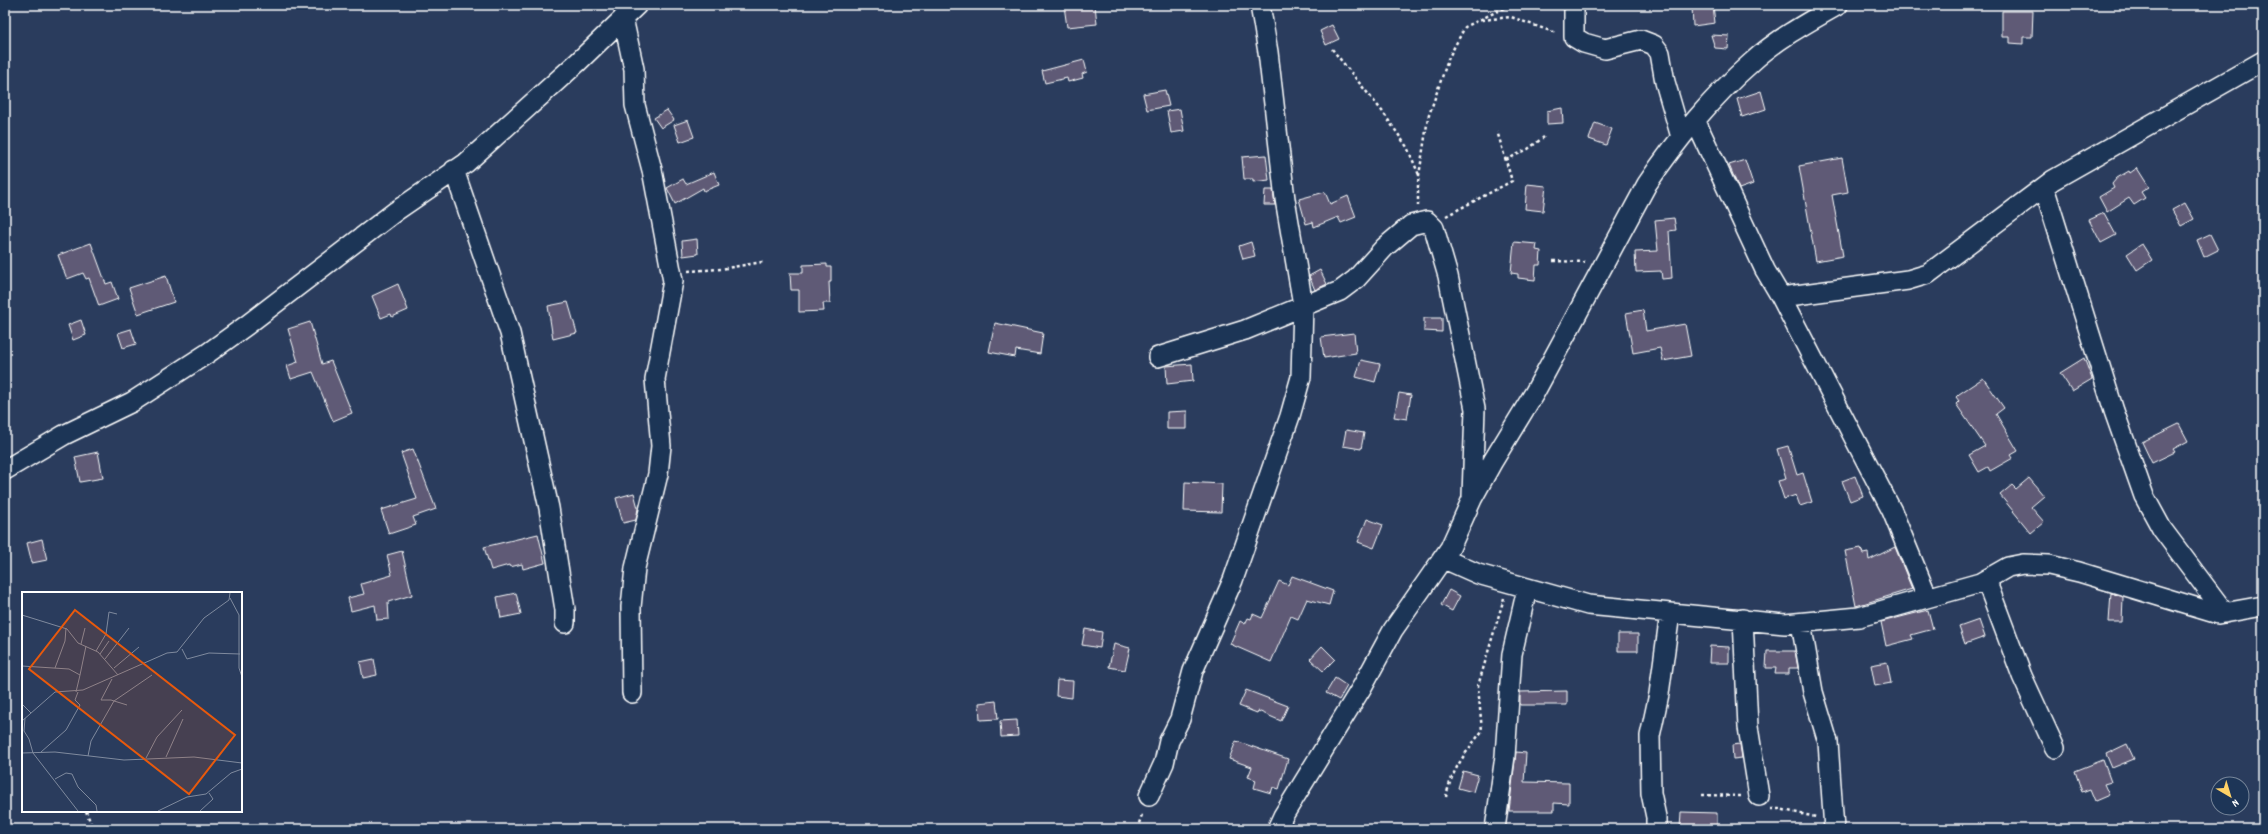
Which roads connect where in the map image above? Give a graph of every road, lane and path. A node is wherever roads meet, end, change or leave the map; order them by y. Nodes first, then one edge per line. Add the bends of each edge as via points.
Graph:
1 (1260, 5) edge
2 (1510, 5) edge
3 (1574, 5) edge
4 (1838, 5) edge
5 (630, 12) edge
6 (1480, 20) junction
7 (1574, 37) junction
8 (1332, 49) dead end
9 (2263, 62) edge
10 (1696, 122) junction
11 (1497, 131) dead end
12 (1544, 137) dead end
13 (1681, 137) junction
14 (1506, 160) junction
15 (454, 170) junction
16 (1419, 176) junction
17 (2044, 187) junction
18 (1425, 223) junction
19 (1398, 237) junction
20 (1441, 247) junction
21 (1553, 261) dead end
22 (763, 262) dead end
23 (1605, 263) junction
24 (671, 273) junction
25 (1781, 297) junction
26 (1303, 305) junction
27 (1158, 357) dead end
28 (5, 470) edge
29 (1472, 499) junction
30 (1442, 558) junction
31 (1989, 578) junction
32 (1509, 582) junction
33 (1527, 588) junction
34 (1927, 596) junction
35 (2263, 606) edge
36 (1670, 613) junction
37 (2225, 613) junction
38 (1744, 619) junction
39 (565, 623) dead end
40 (1801, 623) junction
41 (632, 693) dead end
42 (2055, 748) dead end
43 (1702, 795) dead end
44 (1149, 796) dead end
45 (1446, 797) dead end
46 (1765, 802) junction
47 (86, 812) edge
48 (1833, 824) edge
49 (93, 829) edge
50 (1277, 829) edge
51 (1495, 829) edge
52 (1656, 829) edge

1 - 26 street via 1284,191
2 - 6 path
3 - 7 street
4 - 10 street via 1797,29 1752,61
5 - 15 street via 578,62
5 - 24 street via 635,105 652,170
6 - 7 path via 1511,17 1548,31
6 - 16 path via 1465,26 1450,57 1428,118
7 - 13 street via 1605,49 1641,40 1654,45 1660,52 1665,82
8 - 16 path via 1382,111 1407,147
9 - 17 street via 2074,167
10 - 13 street
10 - 25 street via 1765,270
11 - 14 path
12 - 14 path
13 - 23 street via 1647,184
14 - 18 path via 1512,181
15 - 28 street via 208,353 132,402 70,432
15 - 39 street via 510,333 549,508
16 - 18 path
17 - 25 street via 1988,227 1946,262 1921,278
17 - 37 street via 2114,411 2144,496 2162,529
18 - 19 street
18 - 20 street
19 - 20 street via 1410,235 1430,238
19 - 26 street via 1385,247 1356,279 1340,291
20 - 29 street via 1475,409
21 - 23 path
22 - 24 path
23 - 29 street via 1535,392
24 - 41 street via 673,282 655,379 661,446 658,474 634,568 631,607
25 - 34 street via 1892,512
26 - 27 street via 1245,330
26 - 44 street via 1301,377 1290,416 1233,580 1193,671 1180,718
29 - 30 street via 1458,532
30 - 32 street via 1478,574
30 - 50 street via 1393,630
31 - 34 street via 1980,583
31 - 37 street via 2014,565 2049,565 2165,600 2218,614
31 - 42 street via 1989,588 2022,676
32 - 33 street
32 - 45 path via 1478,686 1482,731 1464,754 1449,780
33 - 36 street via 1588,605
33 - 51 street via 1512,654 1505,756
34 - 40 street via 1859,617
35 - 37 street
36 - 38 street
36 - 52 street via 1659,694 1650,736 1651,793
38 - 40 street via 1785,624
38 - 46 street via 1748,727
40 - 48 street via 1813,692 1828,742
43 - 46 path
46 - 48 path
47 - 49 path

